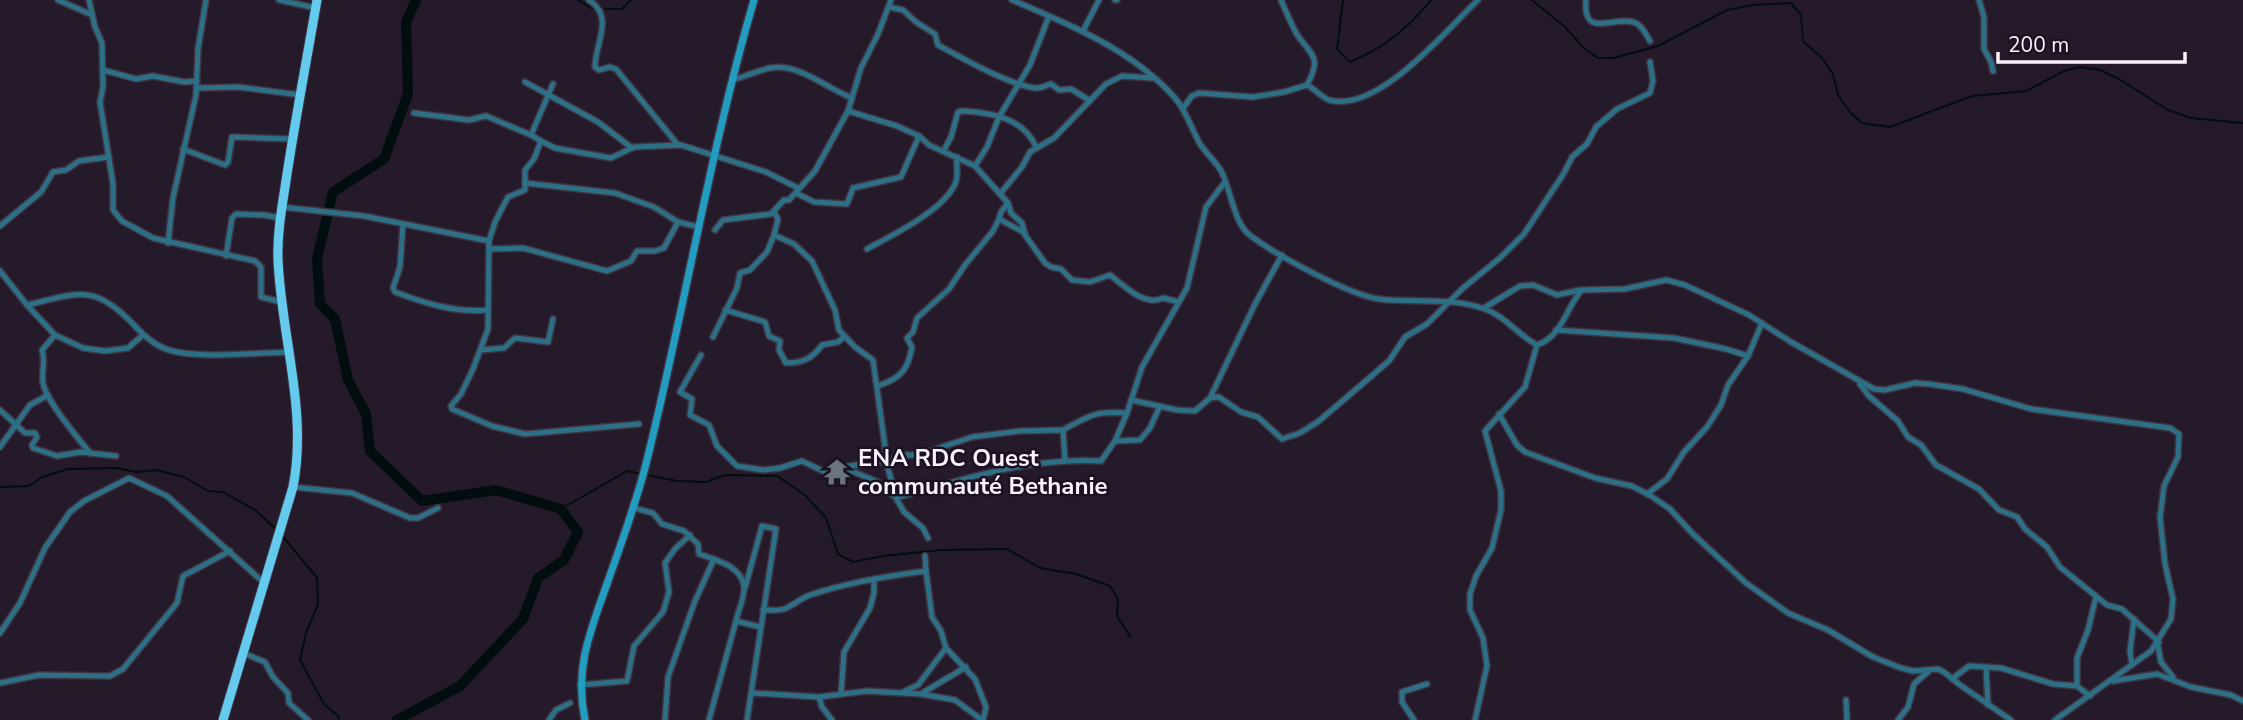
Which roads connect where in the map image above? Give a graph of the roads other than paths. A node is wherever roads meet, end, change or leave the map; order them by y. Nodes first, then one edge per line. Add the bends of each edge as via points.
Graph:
1 (58, 0) edge
2 (89, 0) edge
3 (206, 0) edge
4 (279, 0) edge
5 (589, 0) edge
6 (754, 0) edge
7 (1012, 0) edge
8 (1098, 0) edge
9 (1280, 0) edge
10 (1478, 0) edge
11 (1586, 0) edge
12 (1979, 0) edge
13 (890, 3) edge
14 (317, 4) edge
15 (92, 15) junction
16 (1049, 16) junction
17 (1083, 31) junction
18 (1650, 41) dead end
19 (1650, 62) dead end
20 (103, 70) junction
21 (1993, 71) dead end
22 (1155, 78) junction
23 (733, 80) junction
24 (525, 82) dead end
25 (553, 84) dead end
26 (1020, 84) junction
27 (197, 85) junction
28 (1307, 85) junction
29 (300, 95) junction
30 (548, 95) junction
31 (852, 98) junction
32 (1089, 100) junction
33 (1183, 108) junction
34 (848, 111) junction
35 (414, 113) dead end
36 (999, 117) junction
37 (531, 135) junction
38 (919, 136) junction
39 (292, 139) junction
40 (541, 141) junction
41 (678, 145) junction
42 (1036, 147) junction
43 (632, 148) junction
44 (183, 149) junction
45 (944, 150) junction
46 (715, 156) junction
47 (109, 157) junction
48 (957, 157) junction
49 (975, 166) junction
50 (1225, 182) junction
51 (525, 183) junction
52 (797, 190) junction
53 (1000, 194) junction
54 (1008, 203) junction
55 (282, 207) junction
56 (774, 212) junction
57 (280, 218) junction
58 (999, 219) junction
59 (678, 222) junction
60 (403, 224) junction
61 (0, 226) edge
62 (700, 227) junction
63 (715, 230) dead end
64 (1024, 233) junction
65 (774, 235) junction
66 (489, 240) junction
67 (169, 243) junction
68 (489, 249) junction
69 (867, 249) dead end
70 (1282, 255) junction
71 (226, 256) junction
72 (0, 271) edge
73 (1582, 290) junction
74 (281, 302) junction
75 (1179, 302) junction
76 (1452, 302) junction
77 (27, 305) junction
78 (1485, 308) junction
79 (487, 310) junction
80 (725, 310) junction
81 (553, 319) dead end
82 (1762, 323) junction
83 (1556, 330) junction
84 (55, 335) junction
85 (143, 335) junction
86 (713, 337) dead end
87 (844, 337) junction
88 (1537, 345) junction
89 (481, 350) junction
90 (289, 352) junction
91 (701, 355) dead end
92 (1748, 356) junction
93 (1858, 382) junction
94 (878, 386) junction
95 (48, 394) junction
96 (1210, 398) junction
97 (1131, 400) junction
98 (1160, 406) junction
99 (0, 410) edge
100 (1127, 413) junction
101 (1499, 414) junction
102 (16, 424) junction
103 (639, 424) dead end
104 (1063, 430) junction
105 (1115, 441) junction
106 (0, 447) edge
107 (90, 453) junction
108 (116, 456) dead end
109 (1065, 460) junction
110 (887, 461) junction
111 (842, 467) junction
112 (293, 487) junction
113 (1647, 494) junction
114 (896, 498) junction
115 (438, 508) dead end
116 (634, 508) junction
117 (690, 535) junction
118 (928, 538) dead end
119 (230, 551) junction
120 (925, 556) dead end
121 (714, 559) junction
122 (926, 571) junction
123 (874, 579) junction
124 (263, 582) junction
125 (745, 589) junction
126 (2096, 597) junction
127 (762, 610) junction
128 (2134, 619) junction
129 (736, 621) junction
130 (760, 627) junction
131 (1, 630) edge
132 (2158, 643) junction
133 (946, 648) junction
134 (243, 653) junction
135 (2132, 665) junction
136 (966, 667) junction
137 (1986, 667) junction
138 (1931, 669) junction
139 (1952, 679) junction
140 (2175, 679) junction
141 (2110, 681) junction
142 (0, 683) edge
143 (1427, 684) dead end
144 (580, 685) junction
145 (2077, 687) junction
146 (902, 692) junction
147 (752, 693) junction
148 (841, 694) junction
149 (921, 694) junction
150 (2090, 696) junction
151 (820, 697) junction
152 (1846, 700) dead end
153 (2243, 701) edge
154 (570, 703) dead end
155 (1988, 705) junction
156 (223, 720) edge
157 (308, 720) edge
158 (549, 720) edge
159 (584, 720) edge
160 (665, 720) edge
161 (709, 720) edge
162 (747, 720) edge
163 (832, 720) edge
164 (983, 720) edge
165 (1414, 720) edge
166 (1475, 720) edge
167 (1847, 720) edge
168 (1898, 720) edge
169 (2011, 720) edge
170 (2054, 720) edge

1 - 15 street
2 - 15 street
3 - 27 street
4 - 14 street
5 - 41 street via 602,17 595,67 616,69
6 - 23 main road
7 - 16 street
8 - 17 street
9 - 28 street via 1315,60
10 - 28 street via 1383,88 1343,101 1326,99
11 - 18 street via 1586,13 1593,23 1634,23
12 - 21 street via 1984,49
13 - 26 street via 934,32 938,45
13 - 31 street
14 - 29 highway
15 - 20 street via 102,43
16 - 17 street
16 - 26 street
17 - 22 street
19 - 76 street via 1650,93 1617,109 1596,127 1524,234
20 - 27 street via 136,79 153,76
20 - 47 street via 100,102
22 - 32 street via 1122,76
22 - 33 street
23 - 31 street via 785,68
23 - 46 main road
24 - 30 street
25 - 30 street
26 - 32 street via 1040,89 1049,83
26 - 36 street
27 - 29 street
27 - 44 street
28 - 33 street via 1253,97 1199,93
29 - 39 highway
30 - 37 street
30 - 43 street via 598,122
31 - 34 street
32 - 42 street via 1054,138
33 - 50 street
34 - 38 street
34 - 52 street via 819,164
35 - 37 street via 469,120 486,116
36 - 42 street via 1020,125
36 - 45 street via 958,112
36 - 49 street
37 - 40 street
38 - 45 street
38 - 52 street via 901,177 853,188 845,205 814,202
39 - 44 street via 232,137 225,165
39 - 55 highway
40 - 43 street via 611,158
40 - 51 street via 526,170
41 - 43 street
41 - 46 street
42 - 53 street
44 - 67 street
45 - 48 street
46 - 52 street via 766,172
46 - 62 main road
47 - 61 street via 79,161 52,172 41,192
47 - 67 street via 113,210 126,223
48 - 49 street
48 - 69 street via 957,181 941,201 910,226
49 - 53 street
50 - 70 street via 1246,232
50 - 75 street via 1206,207 1190,282
51 - 59 street via 615,193 654,206
51 - 66 street via 523,193 508,197
52 - 56 street
53 - 54 street
54 - 58 street
54 - 64 street
55 - 57 highway
55 - 60 street
56 - 63 street via 723,220
56 - 65 street via 778,219
57 - 71 street via 234,216
57 - 74 highway
58 - 64 street
58 - 94 street via 949,289 917,318 907,338 912,346 908,366
59 - 62 street
59 - 68 street via 664,248 637,251 631,261 607,271 523,248
60 - 66 street
60 - 79 street via 395,292 434,306
62 - 116 main road
64 - 75 street via 1045,263 1072,280 1090,282 1110,275 1150,301
65 - 80 street via 767,252 750,270 740,273
65 - 87 street via 794,244 812,261
66 - 68 street
67 - 71 street
68 - 79 street
70 - 76 street via 1372,297
70 - 96 street
71 - 74 street via 260,265 261,297
72 - 77 street
73 - 78 street via 1557,295 1533,285 1520,286
73 - 82 street via 1625,289 1670,280
73 - 83 street
74 - 90 highway
75 - 97 street via 1142,367
76 - 78 street
76 - 96 street via 1405,337 1389,361 1300,433 1282,439 1258,417 1241,412 1223,398
77 - 84 street
77 - 85 street via 74,294 95,295 119,309
78 - 88 street
79 - 89 street via 488,329
80 - 86 street
80 - 87 street via 766,323 769,336 780,341 786,363 815,356 822,345
81 - 89 street via 548,342 515,338 506,347
82 - 92 street
82 - 93 street
83 - 88 street
83 - 92 street via 1674,338
84 - 85 street via 83,348 105,351 131,347
84 - 95 street via 41,350 45,358 42,382
85 - 90 street via 180,352
87 - 94 street via 873,360
88 - 101 street via 1525,387
89 - 103 street via 452,409 525,434
90 - 112 highway via 299,444
91 - 111 street via 681,392 692,399 690,415 710,428 730,461 763,470 802,461 827,473 834,465
92 - 113 street via 1706,427 1667,479
93 - 126 street via 1930,459 1979,489 1999,510 2017,517 2048,547 2059,566
93 - 132 street via 1881,390 1915,383 1957,388 2031,409 2170,428 2179,434 2178,457 2160,500 2173,609
94 - 110 street
95 - 102 street via 30,405
95 - 107 street
96 - 98 street via 1195,411
97 - 98 street
97 - 100 street
98 - 105 street via 1140,440
99 - 102 street
100 - 104 street via 1099,412
100 - 105 street
101 - 113 street via 1525,452
101 - 166 street via 1486,427 1485,435 1498,479 1501,510 1492,548 1470,594 1470,610 1485,645 1487,666
102 - 106 street
102 - 107 street via 25,433 35,433 33,448 57,456
104 - 109 street
104 - 110 street via 972,437
105 - 109 street via 1101,461
107 - 108 street
109 - 114 street via 987,473
110 - 111 street
110 - 114 street
111 - 114 street via 878,482
112 - 115 street via 352,493 410,518
112 - 124 highway
113 - 138 street via 1664,504 1746,583 1788,613 1901,668
114 - 118 street
116 - 117 street via 653,513 663,524
116 - 144 main road via 583,653
117 - 121 street via 698,553
117 - 144 street via 666,561 669,594 663,612 634,646 627,681
119 - 124 street
119 - 131 street via 167,496 125,480 70,512
119 - 142 street via 183,576 177,603 116,674 29,676
120 - 122 street
121 - 125 street via 729,565
121 - 160 street via 668,677
122 - 123 street
122 - 133 street via 932,617
123 - 127 street via 813,594 782,610
123 - 148 street via 870,608 844,652
124 - 134 highway
125 - 127 street via 762,526 776,529
125 - 129 street
126 - 128 street
126 - 145 street via 2077,658
127 - 130 street
128 - 132 street
128 - 135 street
129 - 130 street
129 - 161 street
130 - 147 street
132 - 135 street
132 - 140 street via 2161,662
133 - 136 street
133 - 146 street via 918,685
134 - 156 highway
134 - 157 street via 265,662 289,703
135 - 141 street
136 - 149 street
136 - 164 street via 986,707
137 - 139 street via 1969,666
137 - 145 street
137 - 155 street
138 - 139 street
138 - 168 street via 1914,684 1908,707
139 - 155 street
140 - 141 street via 2150,674
140 - 153 street
141 - 150 street
143 - 165 street via 1402,692 1402,702
144 - 159 main road
145 - 150 street
146 - 148 street
146 - 149 street
147 - 151 street
147 - 162 street
148 - 151 street
149 - 164 street via 955,700
150 - 170 street
151 - 163 street
152 - 167 street
154 - 158 street
155 - 169 street

